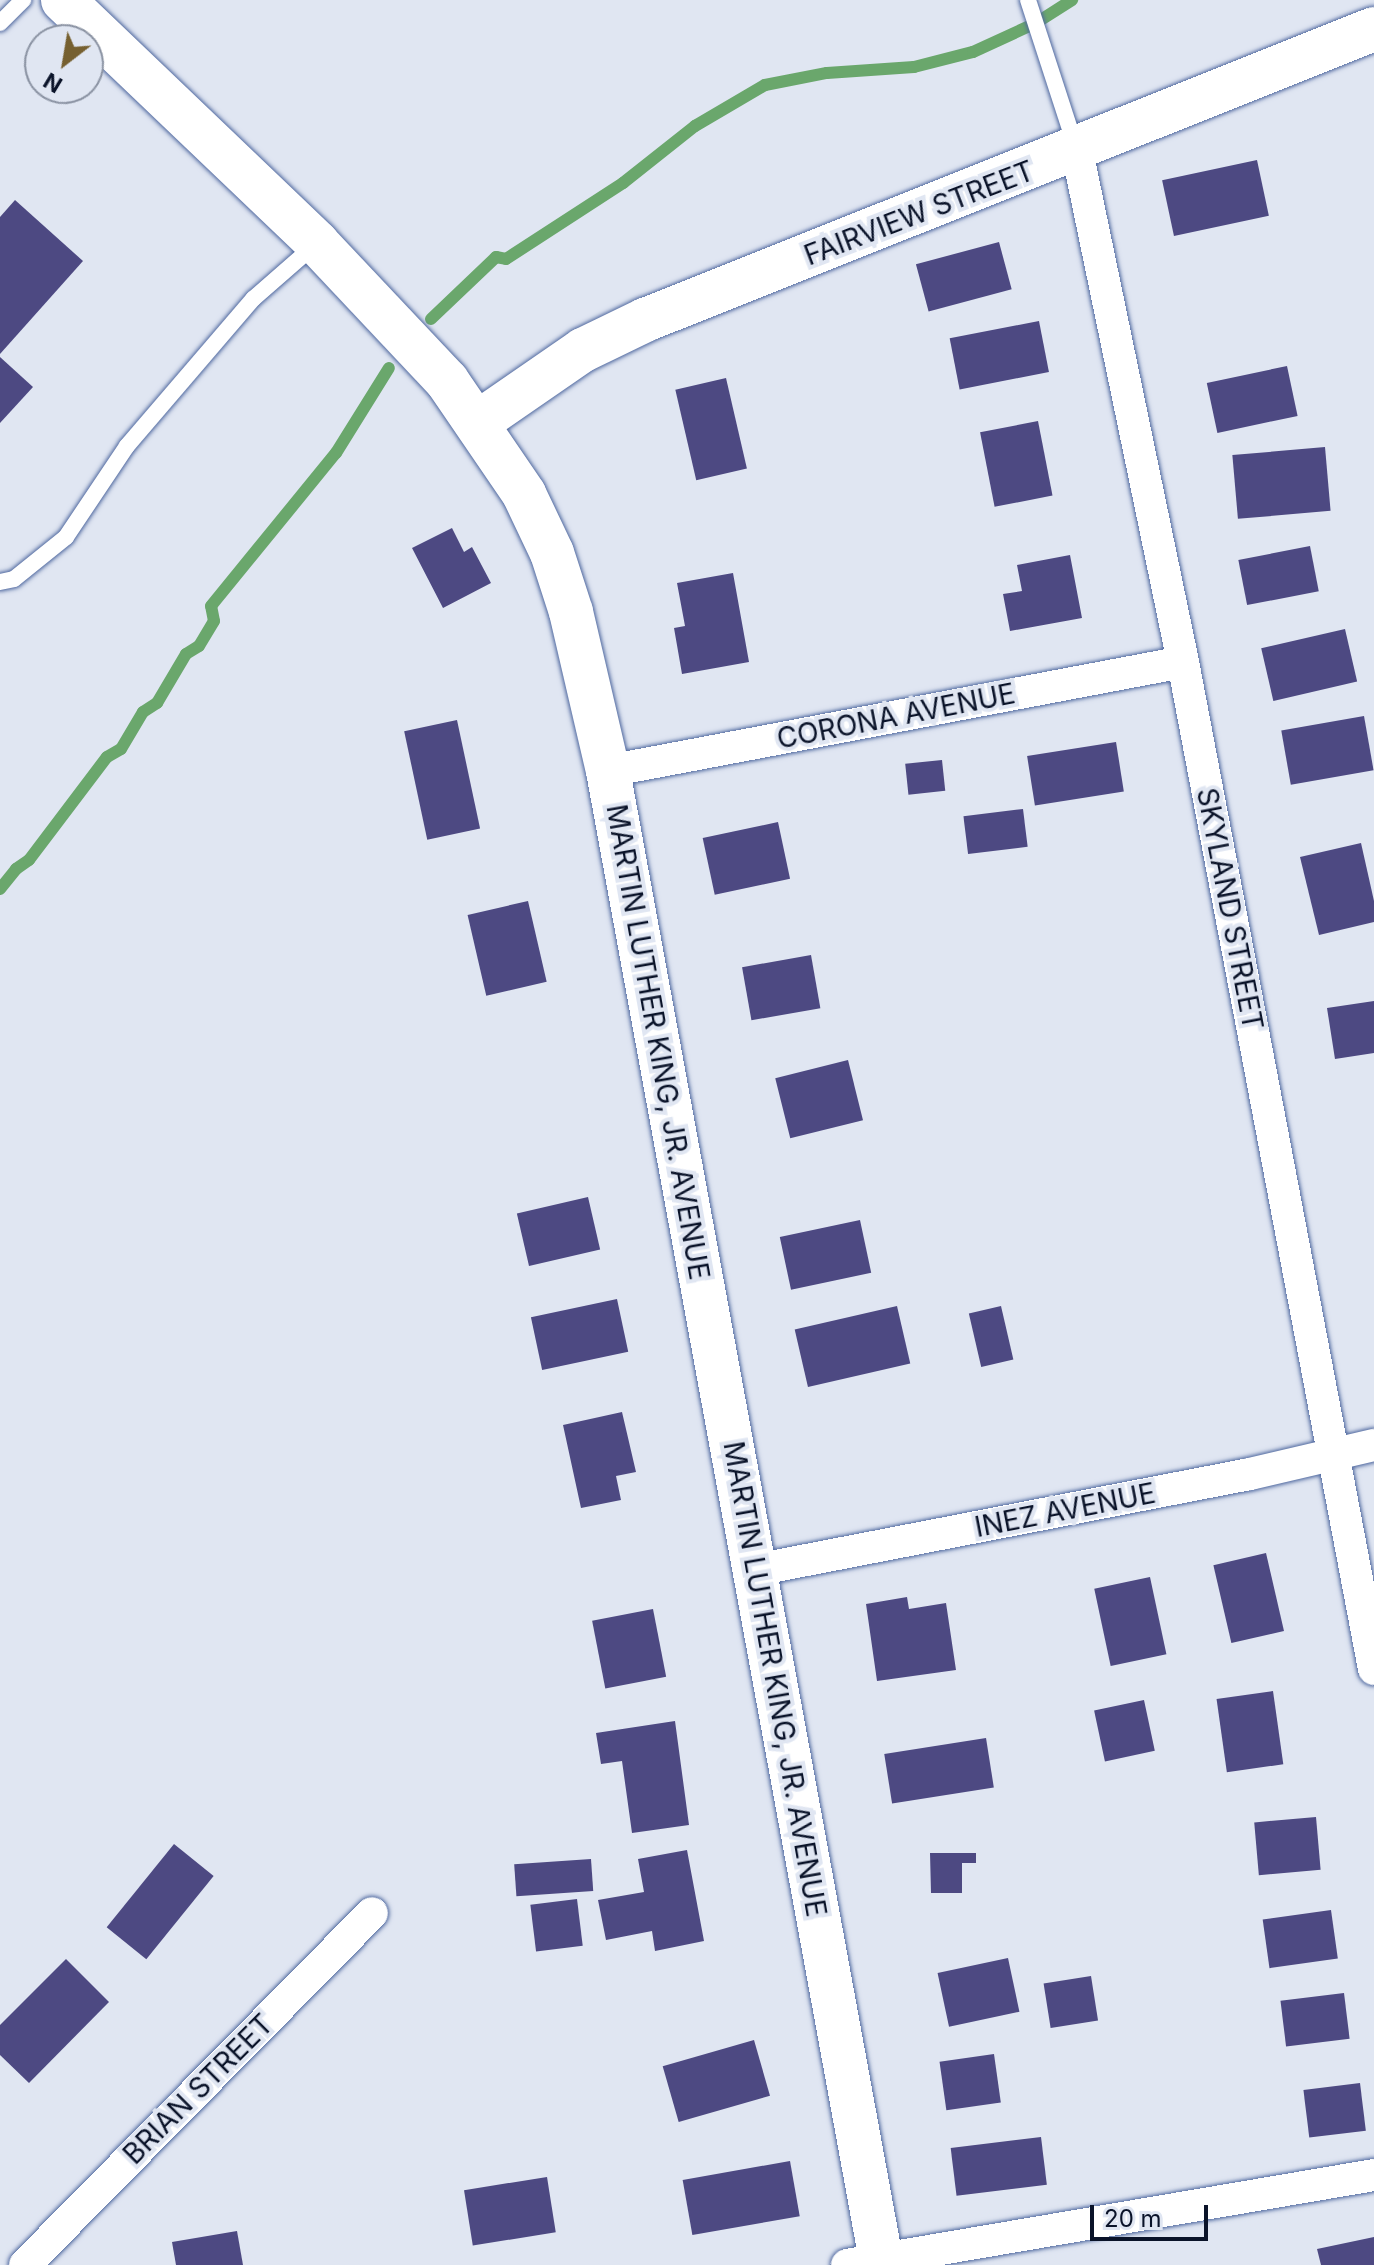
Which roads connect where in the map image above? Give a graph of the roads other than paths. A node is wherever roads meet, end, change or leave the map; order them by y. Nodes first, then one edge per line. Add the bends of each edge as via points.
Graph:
1 (23, 0) edge
2 (63, 0) edge
3 (1028, 0) edge
4 (0, 23) edge
5 (1374, 29) edge
6 (1077, 151) junction
7 (317, 243) junction
8 (477, 423) junction
9 (0, 582) edge
10 (1183, 662) junction
11 (608, 771) junction
12 (1374, 1445) edge
13 (1333, 1454) junction
14 (755, 1570) junction
15 (1374, 1669) edge
16 (372, 1913) dead end
17 (1374, 2175) edge
18 (870, 2263) edge
19 (25, 2265) edge

1 - 4 lane
2 - 7 street, MARTIN LUTHER KING, JR. AVENUE
3 - 6 lane
5 - 6 street, FAIRVIEW STREET
6 - 8 street, FAIRVIEW STREET via 645,320 583,350
6 - 10 street, SKYLAND STREET
7 - 8 street, MARTIN LUTHER KING, JR. AVENUE via 447,381
7 - 9 lane via 253,299 127,446 66,537 14,579
8 - 11 street, MARTIN LUTHER KING, JR. AVENUE via 524,494 552,553
10 - 11 street, CORONA AVENUE
10 - 13 street, SKYLAND STREET
11 - 14 street, MARTIN LUTHER KING, JR. AVENUE
12 - 13 street, INEZ AVENUE
13 - 14 street, INEZ AVENUE
13 - 15 street, SKYLAND STREET
14 - 18 street, MARTIN LUTHER KING, JR. AVENUE
16 - 19 street, BRIAN STREET
17 - 18 street

